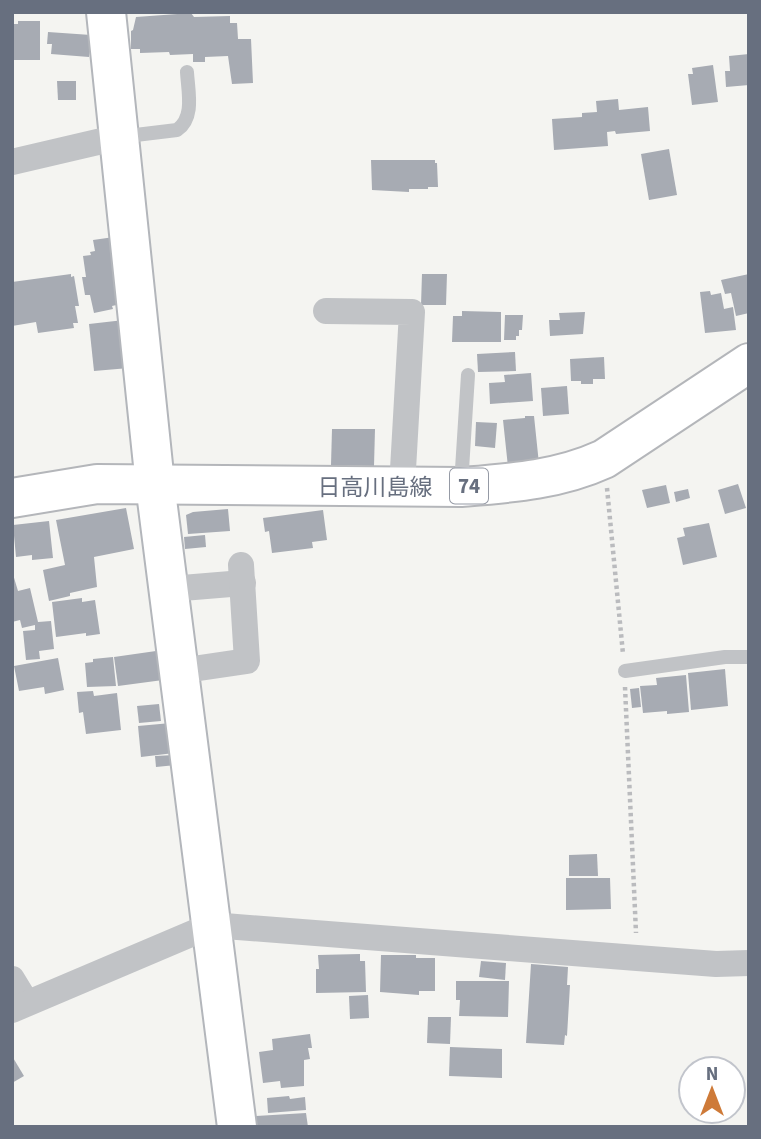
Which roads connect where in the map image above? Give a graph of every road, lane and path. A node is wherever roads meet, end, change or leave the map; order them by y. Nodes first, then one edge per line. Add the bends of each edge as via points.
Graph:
1 (106, 12) edge
2 (187, 72) dead end
3 (118, 137) junction
4 (12, 162) edge
5 (326, 312) dead end
6 (749, 363) edge
7 (468, 375) dead end
8 (604, 459) junction
9 (155, 484) junction
10 (402, 487) junction
11 (461, 487) junction
12 (12, 498) edge
13 (170, 589) junction
14 (749, 657) edge
15 (179, 671) junction
16 (625, 671) junction
17 (212, 925) junction
18 (637, 958) junction
19 (749, 963) edge
20 (12, 979) edge
21 (19, 1006) edge
22 (237, 1127) edge

1 - 3 street
2 - 3 lane via 189,114 184,125 177,130
3 - 4 street
3 - 9 street
5 - 10 street via 412,312
6 - 8 street, 日高川島線 / 74
7 - 11 lane
8 - 11 street, 日高川島線 / 74 via 554,477
8 - 16 path
9 - 10 street, 日高川島線 / 74
9 - 12 street, 日高川島線 / 74 via 97,484
9 - 13 street
10 - 11 street, 日高川島線 / 74
13 - 15 street
13 - 15 street via 242,574 247,661
14 - 16 lane
15 - 17 street
16 - 18 path
17 - 18 street
17 - 21 street
17 - 22 street
18 - 19 street
20 - 21 street

